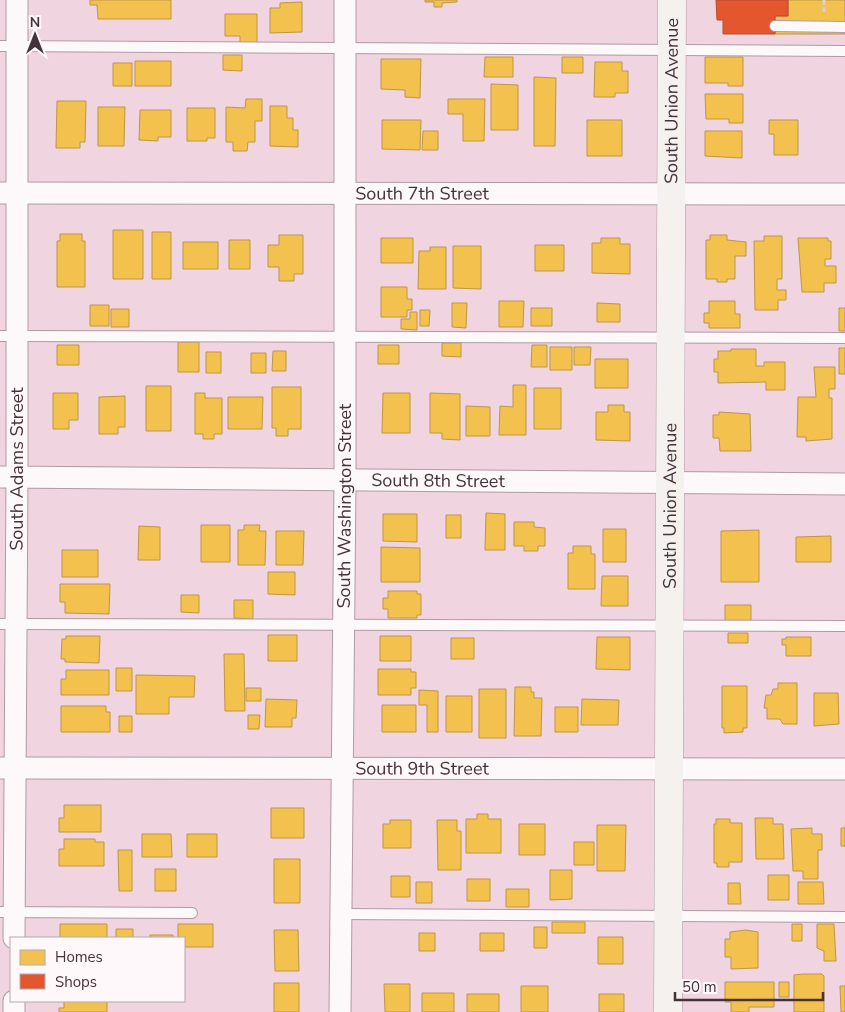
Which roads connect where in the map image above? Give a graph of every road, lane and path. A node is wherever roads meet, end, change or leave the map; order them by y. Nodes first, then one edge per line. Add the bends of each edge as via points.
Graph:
1 (17, 0) edge
2 (345, 0) edge
3 (672, 0) edge
4 (824, 0) edge
5 (824, 16) dead end
6 (775, 26) dead end
7 (845, 27) edge
8 (8, 47) edge
9 (345, 48) junction
10 (672, 50) junction
11 (845, 51) edge
12 (672, 192) junction
13 (8, 193) edge
14 (345, 194) junction
15 (845, 194) edge
16 (8, 336) edge
17 (670, 336) junction
18 (345, 338) junction
19 (845, 338) edge
20 (9, 477) edge
21 (345, 480) junction
22 (670, 483) junction
23 (845, 484) edge
24 (8, 624) edge
25 (342, 624) junction
26 (669, 625) junction
27 (845, 626) edge
28 (7, 768) edge
29 (845, 769) edge
30 (341, 770) junction
31 (668, 770) junction
32 (7, 912) edge
33 (192, 913) dead end
34 (340, 914) junction
35 (669, 916) junction
36 (845, 917) edge
37 (14, 937) edge
38 (340, 1012) edge
39 (668, 1012) edge

1 - 8 street, South Adams Street
2 - 9 street, South Washington Street
3 - 10 main road, South Union Avenue
4 - 5 path
6 - 7 lane
8 - 9 lane
8 - 13 street, South Adams Street
9 - 10 lane
9 - 14 street, South Washington Street
10 - 11 lane
10 - 12 main road, South Union Avenue
12 - 14 street, South 7th Street
12 - 15 street, South 7th Street
12 - 17 main road, South Union Avenue
13 - 14 street, South 7th Street
13 - 16 street, South Adams Street
14 - 18 street, South Washington Street
16 - 18 lane
16 - 20 street, South Adams Street
17 - 18 lane
17 - 19 lane
17 - 22 main road, South Union Avenue
18 - 21 street, South Washington Street
20 - 21 street, South 8th Street
20 - 24 street, South Adams Street
21 - 22 street, South 8th Street
21 - 25 street, South Washington Street
22 - 23 street, South 8th Street
22 - 26 main road, South Union Avenue
24 - 25 lane
24 - 28 street, South Adams Street
25 - 26 lane
25 - 30 street, South Washington Street
26 - 27 lane
26 - 31 main road, South Union Avenue
28 - 30 street, South 9th Street
28 - 32 street, South Adams Street
29 - 31 street, South 9th Street
30 - 31 street, South 9th Street
30 - 34 street, South Washington Street
31 - 35 main road, South Union Avenue
32 - 33 lane
32 - 37 street, South Adams Street
34 - 35 lane
34 - 38 street, South Washington Street
35 - 36 lane
35 - 39 main road, South Union Avenue

